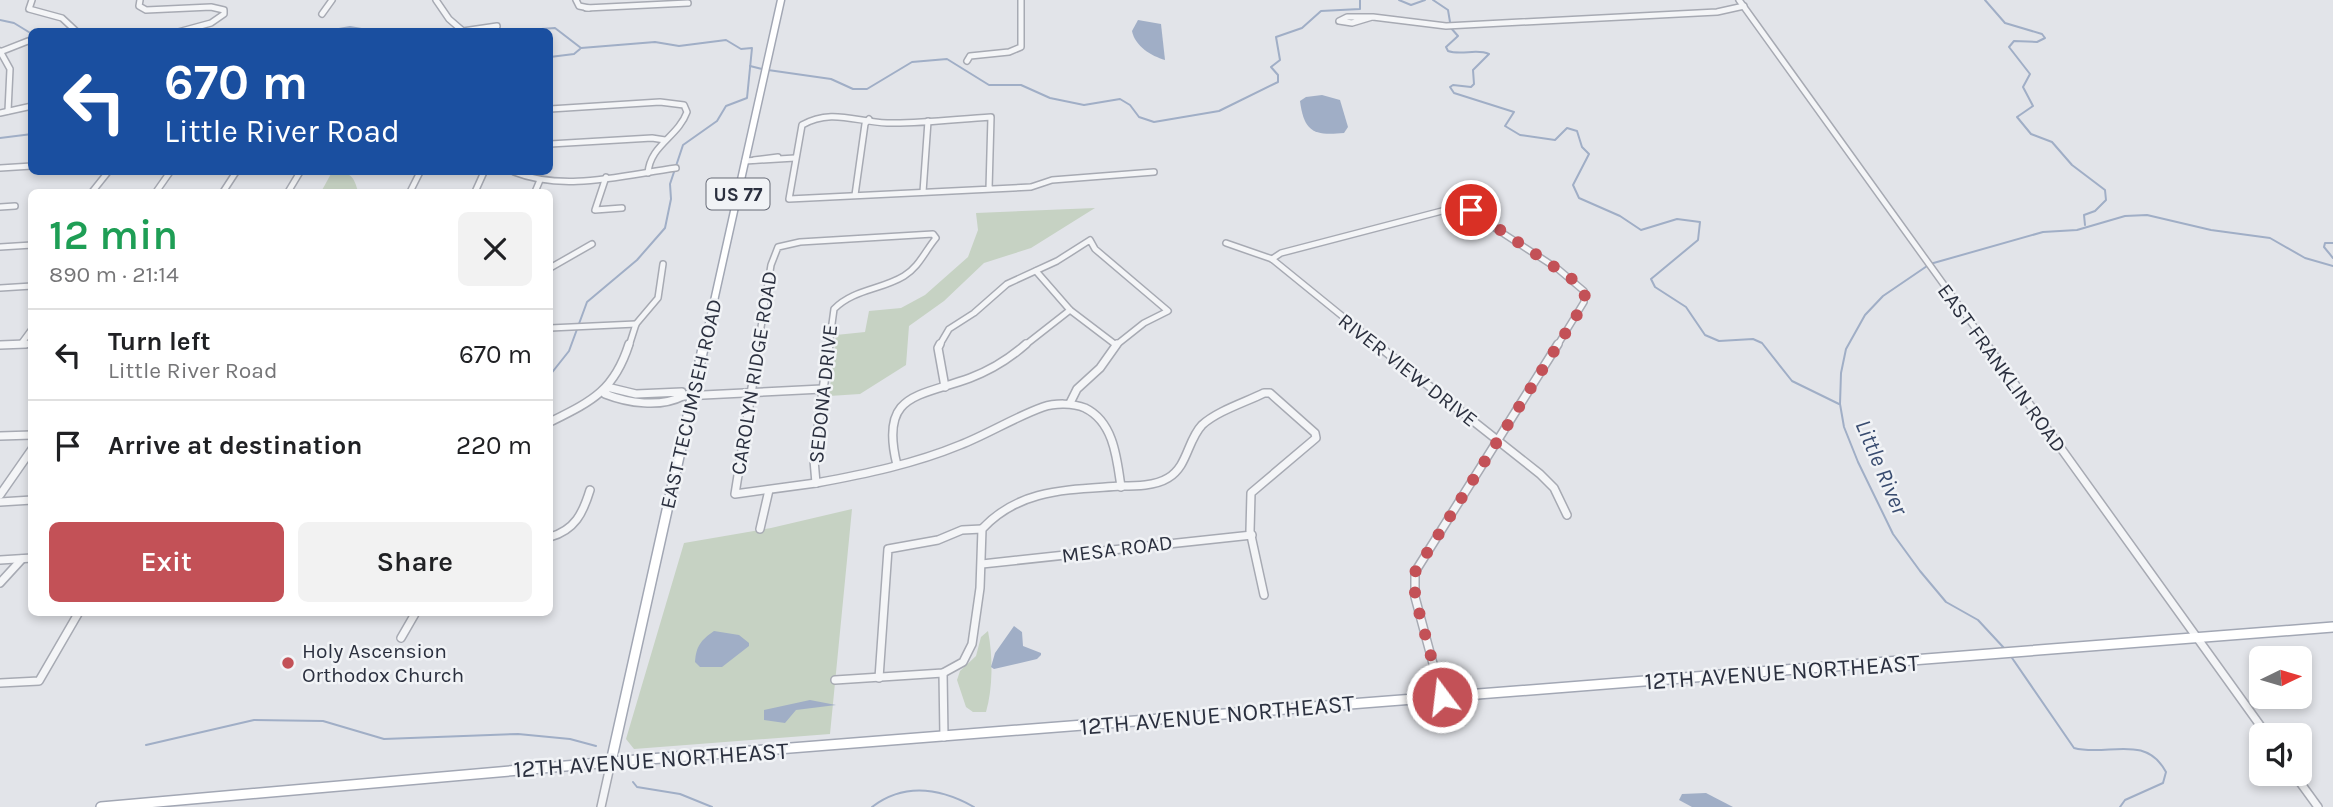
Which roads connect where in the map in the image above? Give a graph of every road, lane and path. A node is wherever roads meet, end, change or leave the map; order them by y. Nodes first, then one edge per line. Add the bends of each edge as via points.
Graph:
1 (33, 0) edge
2 (140, 0) edge
3 (332, 0) edge
4 (436, 0) edge
5 (576, 0) edge
6 (781, 0) edge
7 (1021, 0) edge
8 (1740, 0) edge
9 (688, 3) dead end
10 (1744, 6) junction
11 (322, 14) dead end
12 (1372, 18) junction
13 (497, 26) dead end
14 (73, 28) edge
15 (191, 28) edge
16 (462, 28) edge
17 (480, 28) edge
18 (28, 41) dead end
19 (0, 51) edge
20 (967, 61) dead end
21 (28, 107) edge
22 (553, 109) edge
23 (8, 111) junction
24 (0, 113) edge
25 (869, 119) junction
26 (928, 121) junction
27 (665, 140) junction
28 (553, 144) edge
29 (792, 158) junction
30 (745, 161) junction
31 (28, 166) edge
32 (0, 168) edge
33 (676, 168) dead end
34 (1154, 172) dead end
35 (648, 173) junction
36 (524, 175) edge
37 (606, 177) junction
38 (540, 180) junction
39 (537, 189) edge
40 (989, 189) junction
41 (923, 192) junction
42 (855, 195) junction
43 (15, 206) dead end
44 (0, 207) edge
45 (622, 208) dead end
46 (936, 238) joint
47 (1226, 243) dead end
48 (592, 244) dead end
49 (28, 245) edge
50 (0, 247) edge
51 (1272, 258) junction
52 (663, 264) dead end
53 (553, 266) edge
54 (1036, 271) junction
55 (28, 286) edge
56 (0, 288) edge
57 (1070, 310) junction
58 (636, 324) junction
59 (553, 328) edge
60 (28, 334) edge
61 (21, 344) junction
62 (28, 344) edge
63 (0, 345) edge
64 (1116, 345) junction
65 (607, 387) junction
66 (945, 387) junction
67 (822, 389) junction
68 (750, 393) junction
69 (688, 396) junction
70 (1070, 403) junction
71 (553, 421) edge
72 (28, 435) edge
73 (0, 436) edge
74 (1497, 440) junction
75 (28, 455) edge
76 (897, 465) junction
77 (816, 484) junction
78 (1121, 487) junction
79 (590, 490) dead end
80 (769, 490) junction
81 (0, 495) edge
82 (28, 500) edge
83 (0, 502) edge
84 (1567, 515) dead end
85 (760, 529) dead end
86 (982, 529) junction
87 (1252, 535) junction
88 (553, 536) edge
89 (28, 558) edge
90 (22, 559) junction
91 (0, 560) edge
92 (982, 564) junction
93 (0, 583) edge
94 (1264, 595) dead end
95 (77, 616) edge
96 (414, 616) edge
97 (2333, 627) edge
98 (401, 638) dead end
99 (2198, 639) junction
100 (943, 673) junction
101 (879, 678) junction
102 (835, 680) dead end
103 (0, 683) edge
104 (1442, 697) junction
105 (2258, 723) edge
106 (944, 737) junction
107 (611, 762) junction
108 (2303, 786) edge
109 (101, 807) edge
110 (601, 807) edge
111 (2318, 807) edge

1 - 14 street via 29,9 62,18
2 - 15 street via 139,6 146,9 223,10 215,21
3 - 11 street
4 - 16 street
5 - 9 street via 586,8 606,10
6 - 30 main road, EAST TECUMSEH ROAD / US 77
7 - 20 street via 1021,47 1012,53 970,56
8 - 10 street, EAST FRANKLIN ROAD
10 - 12 street via 1717,12 1446,26
10 - 99 street, EAST FRANKLIN ROAD
12 - 12 street via 1349,16 1339,21 1352,23
13 - 17 street
18 - 19 street
19 - 23 street via 8,60 11,75
21 - 23 street
22 - 27 street via 678,103 685,107 686,118
23 - 24 street
25 - 26 street
25 - 29 street via 843,115 811,119 802,125
25 - 42 street
26 - 40 street via 990,117
26 - 41 street
27 - 28 street
27 - 35 street via 652,152
29 - 30 street
29 - 42 street via 789,199
30 - 69 main road, EAST TECUMSEH ROAD / US 77
31 - 32 street
33 - 35 street
34 - 40 street
35 - 37 street
36 - 38 street
37 - 38 street
37 - 45 street via 595,210
38 - 39 street
40 - 41 street
41 - 42 street
43 - 44 street
46 - 67 street, SEDONA DRIVE via 922,261 905,275 854,293 834,309
46 - 68 street, CAROLYN RIDGE ROAD via 933,234 807,241 778,247
47 - 51 street
48 - 53 street
49 - 50 street
51 - 74 street, RIVER VIEW DRIVE
51 - 74 street via 1461,206 1575,281 1585,296 1580,310
52 - 58 street via 659,298
54 - 57 street
54 - 64 street via 1088,240 1168,311
54 - 66 street via 1000,288 944,335 938,348
55 - 56 street
57 - 64 street
57 - 66 street via 1052,319 1000,364
58 - 59 street
58 - 65 street via 620,372
60 - 61 street
61 - 62 street
61 - 63 street
64 - 70 street
65 - 69 street via 605,394 632,401
65 - 71 street via 589,403
66 - 76 street via 910,397 897,410
67 - 68 street
67 - 77 street, SEDONA DRIVE via 814,460
68 - 69 street
68 - 80 street, CAROLYN RIDGE ROAD via 735,494
69 - 107 main road, EAST TECUMSEH ROAD / US 77
70 - 76 street via 1045,406 957,447
70 - 78 street via 1099,416 1107,426 1117,453
72 - 73 street
74 - 84 street, RIVER VIEW DRIVE via 1548,481
74 - 104 street via 1415,572 1415,597
75 - 81 street
76 - 77 street
77 - 80 street
78 - 86 street via 1047,491 996,514
78 - 87 street via 1168,478 1183,464 1191,439 1204,422 1270,393 1316,438 1251,493
79 - 88 street via 572,529
80 - 85 street, CAROLYN RIDGE ROAD
82 - 83 street
86 - 92 street
86 - 101 street via 888,549
87 - 92 street, MESA ROAD
87 - 94 street
89 - 90 street
90 - 91 street
90 - 93 street
92 - 100 street via 969,654 956,668
95 - 103 street via 39,681
96 - 98 street
97 - 99 main road, 12TH AVENUE NORTHEAST
99 - 104 main road, 12TH AVENUE NORTHEAST
99 - 105 street, EAST FRANKLIN ROAD
100 - 101 street
100 - 106 street
101 - 102 street
104 - 106 main road, 12TH AVENUE NORTHEAST
106 - 107 main road, 12TH AVENUE NORTHEAST
107 - 109 main road, 12TH AVENUE NORTHEAST
107 - 110 street, EAST TECUMSEH ROAD
108 - 111 street

